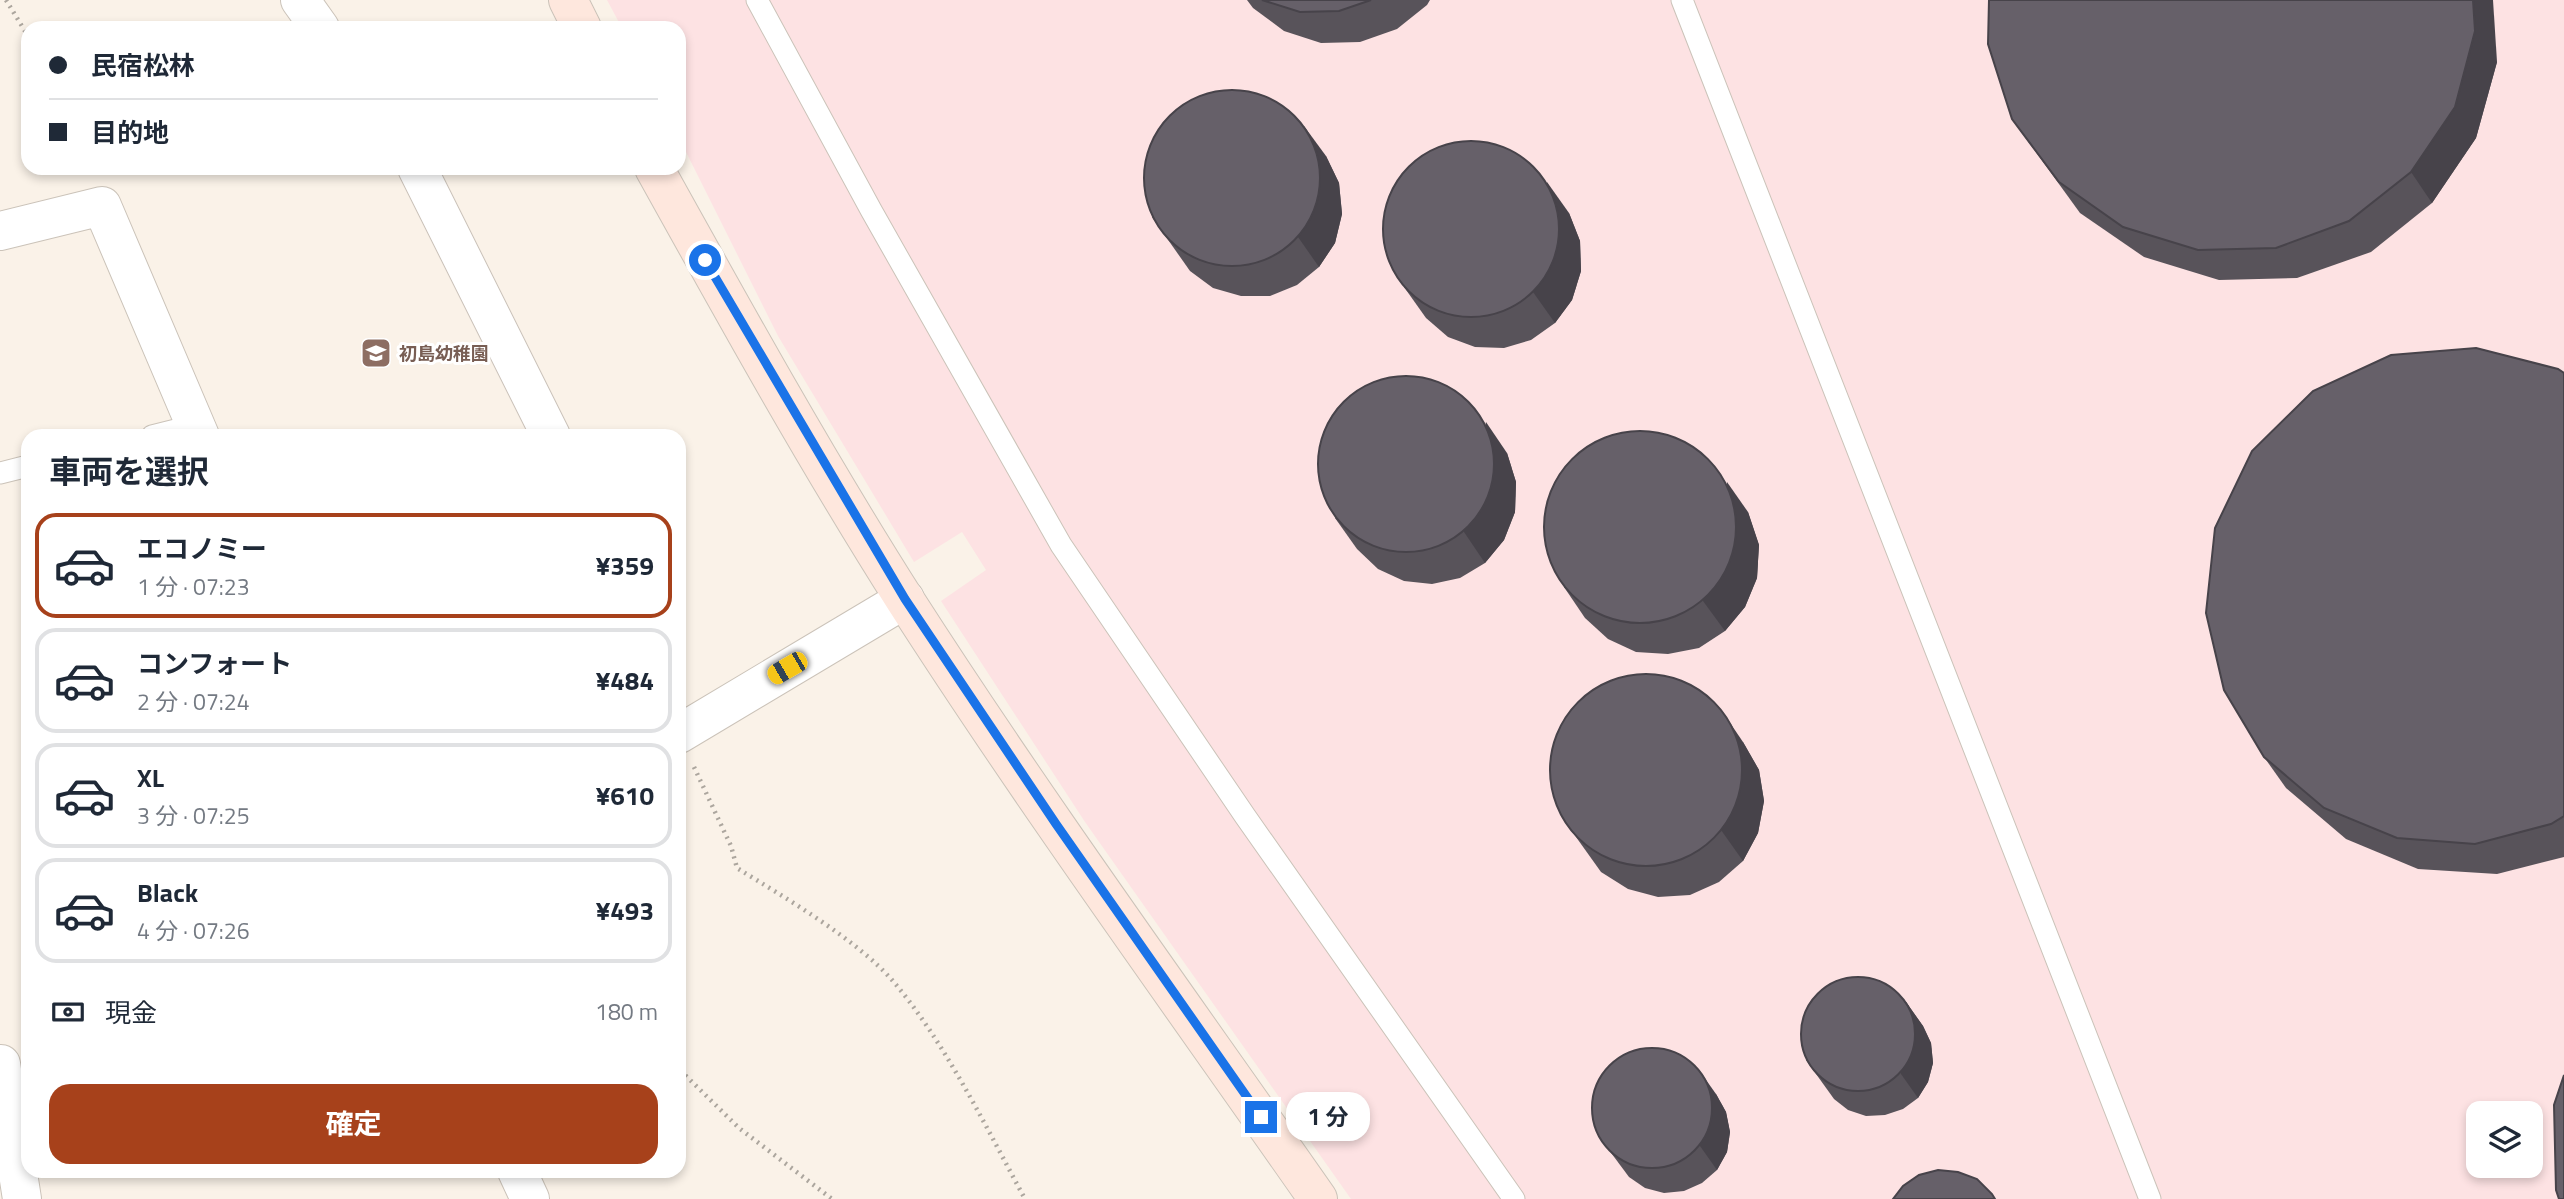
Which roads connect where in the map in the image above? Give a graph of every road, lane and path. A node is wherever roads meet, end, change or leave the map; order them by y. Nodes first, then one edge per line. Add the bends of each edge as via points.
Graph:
1 (6, 0) edge
2 (300, 0) edge
3 (568, 0) edge
4 (757, 0) edge
5 (1682, 0) edge
6 (315, 21) edge
7 (578, 21) edge
8 (21, 25) edge
9 (420, 175) edge
10 (658, 175) edge
11 (0, 231) edge
12 (198, 429) edge
13 (548, 429) edge
14 (21, 468) edge
15 (0, 473) edge
16 (905, 599) junction
17 (686, 729) edge
18 (686, 733) edge
19 (10, 1061) edge
20 (686, 1076) edge
21 (520, 1178) edge
22 (22, 1199) edge
23 (530, 1199) edge
24 (832, 1199) edge
25 (1025, 1199) edge
26 (1318, 1199) edge
27 (1514, 1199) edge
28 (2150, 1199) edge

1 - 8 path
2 - 6 street
3 - 7 street
4 - 27 lane via 1061,545
5 - 28 lane
9 - 13 street
10 - 16 street
11 - 12 street via 102,206
14 - 15 lane
16 - 17 street
16 - 26 street
18 - 25 path via 737,868 871,959 892,980 953,1071
19 - 22 street
20 - 24 path via 739,1128
21 - 23 street

